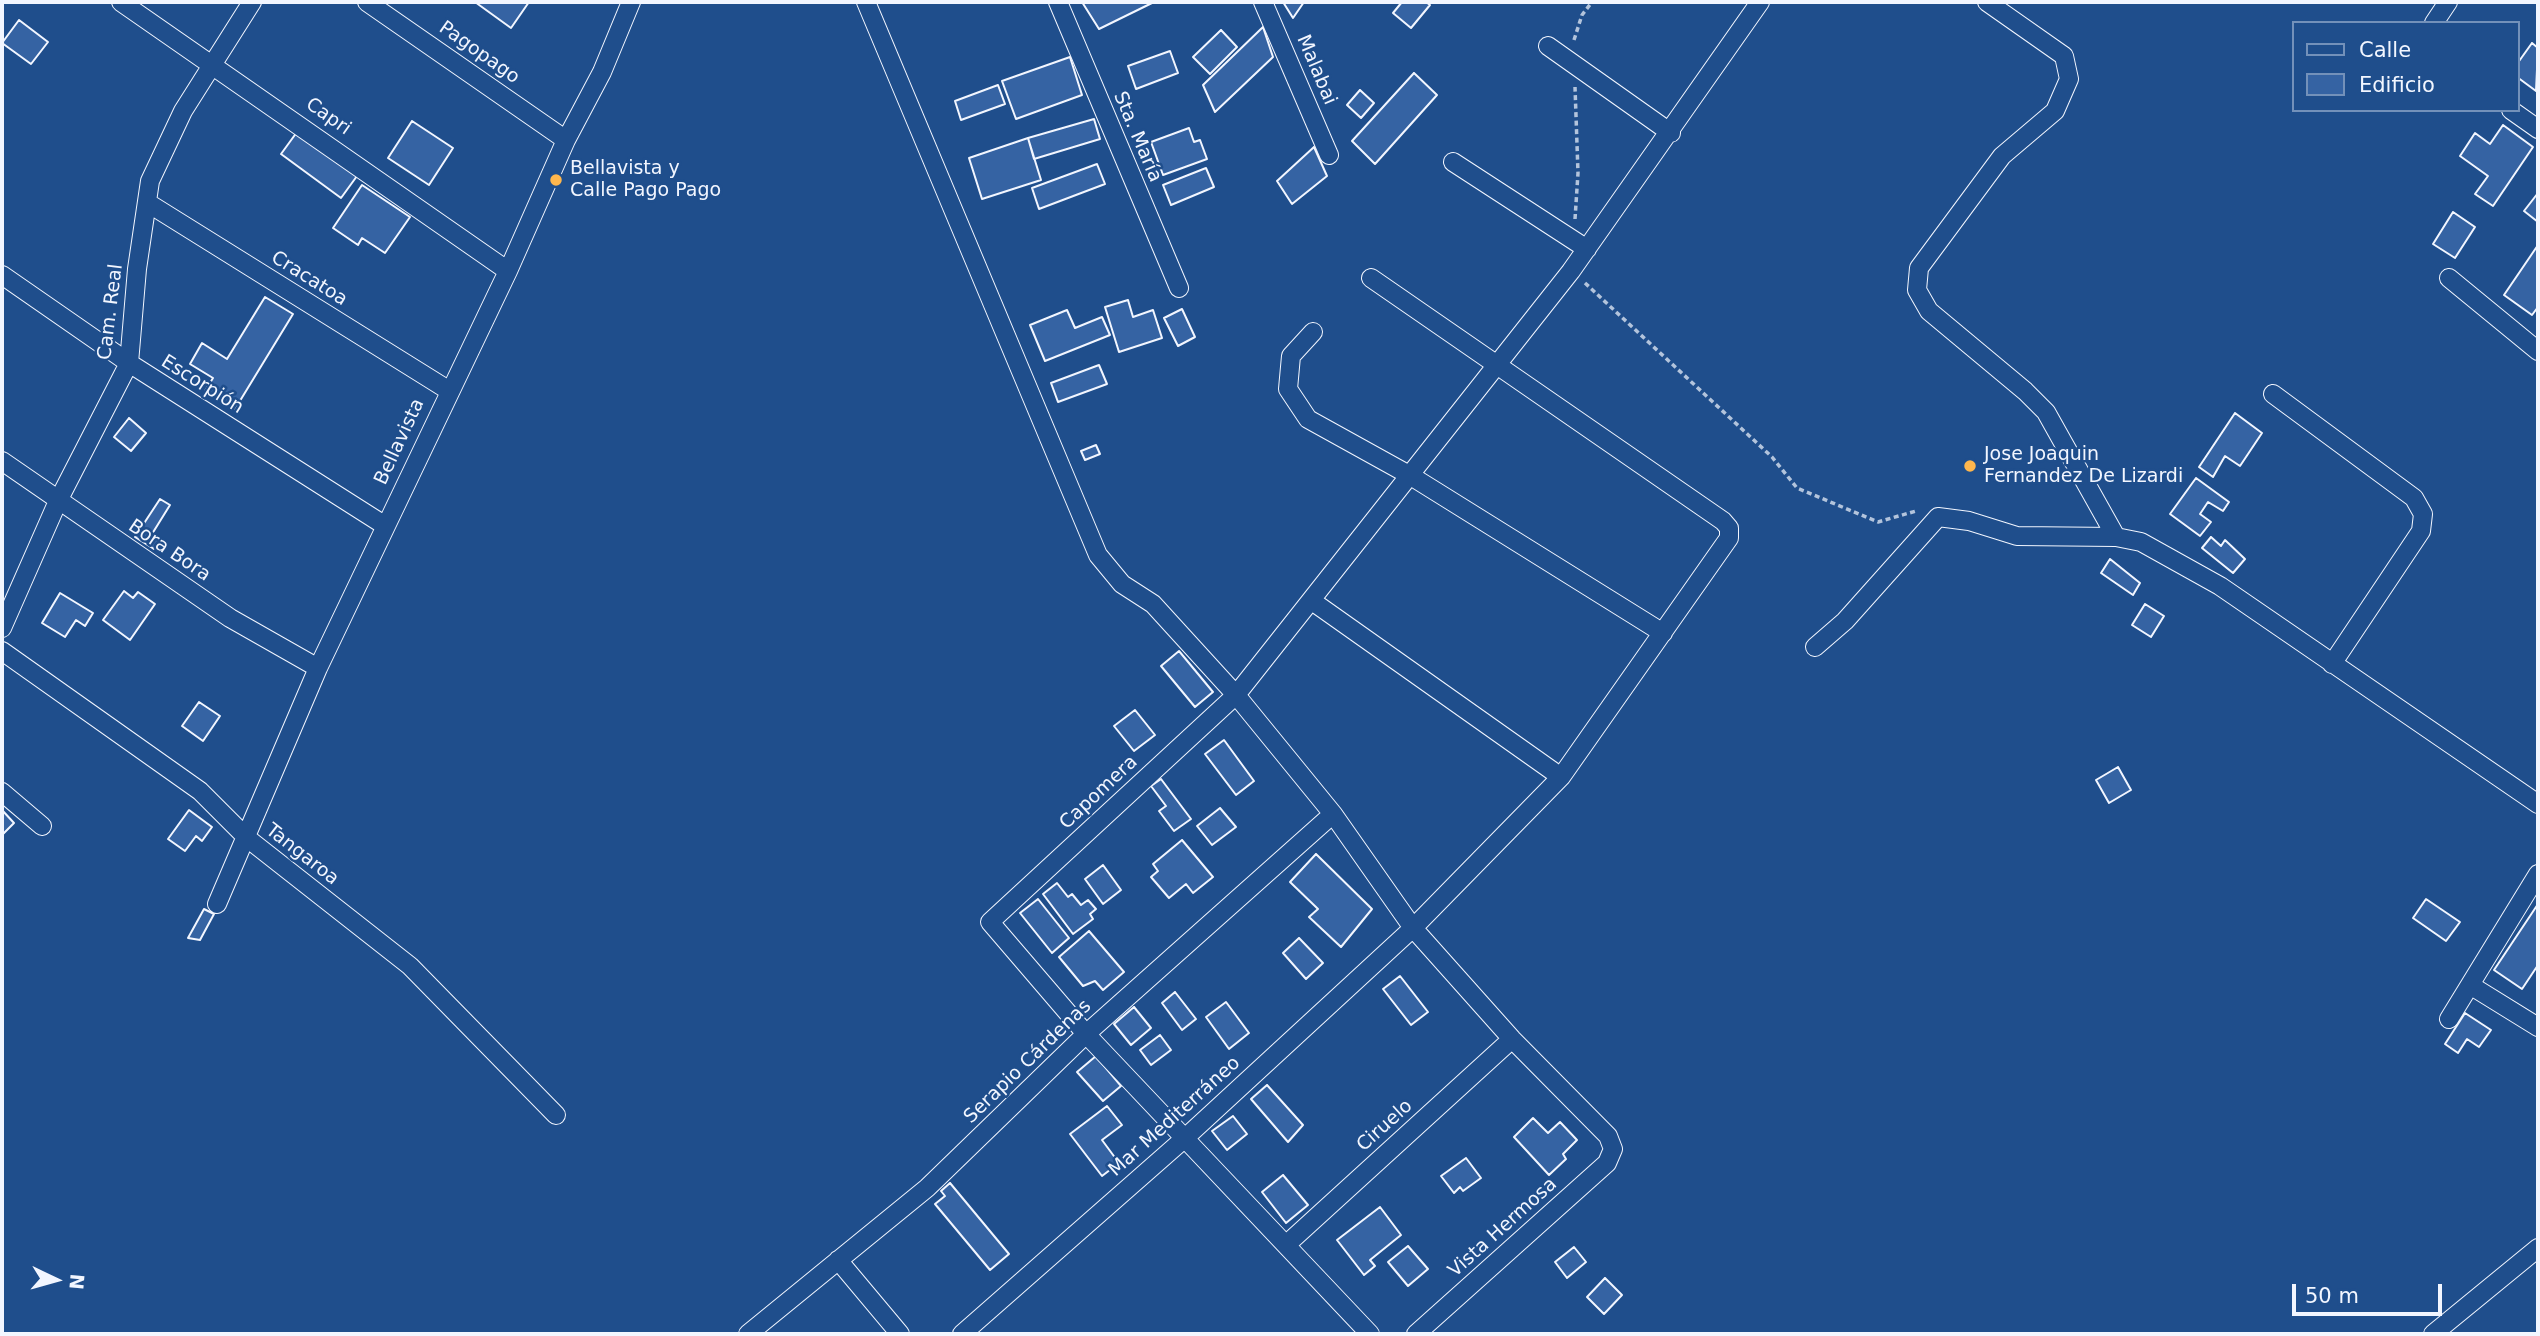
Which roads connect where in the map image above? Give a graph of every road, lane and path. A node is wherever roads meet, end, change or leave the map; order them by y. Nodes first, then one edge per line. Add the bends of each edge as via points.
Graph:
1 (121, 2) edge
2 (252, 2) edge
3 (367, 2) edge
4 (866, 2) edge
5 (1058, 2) edge
6 (1263, 2) edge
7 (1592, 2) edge
8 (1760, 2) edge
9 (1987, 2) edge
10 (2448, 2) edge
11 (629, 3) edge
12 (2435, 21) edge
13 (1548, 46) dead end
14 (213, 63) junction
15 (1574, 65) junction
16 (2514, 112) edge
17 (2538, 129) edge
18 (1671, 133) junction
19 (566, 140) junction
20 (1329, 155) dead end
21 (1453, 162) dead end
22 (148, 203) junction
23 (1580, 244) junction
24 (508, 271) junction
25 (1571, 271) junction
26 (2, 275) edge
27 (1371, 278) dead end
28 (2449, 278) dead end
29 (1179, 288) dead end
30 (1313, 332) dead end
31 (2538, 351) edge
32 (129, 363) junction
33 (1498, 364) junction
34 (448, 390) junction
35 (2273, 394) dead end
36 (2, 461) edge
37 (1411, 477) junction
38 (58, 501) junction
39 (1938, 517) junction
40 (384, 525) junction
41 (2116, 537) junction
42 (1312, 601) junction
43 (2, 628) edge
44 (1662, 633) junction
45 (1815, 647) dead end
46 (2, 651) edge
47 (2332, 664) junction
48 (318, 668) junction
49 (1236, 695) junction
50 (1560, 777) junction
51 (2, 792) edge
52 (2538, 804) edge
53 (1334, 814) junction
54 (43, 826) dead end
55 (247, 838) junction
56 (2538, 874) edge
57 (217, 904) dead end
58 (1413, 928) junction
59 (2470, 985) junction
60 (2449, 1019) dead end
61 (2538, 1027) edge
62 (1086, 1034) junction
63 (1512, 1039) junction
64 (556, 1115) dead end
65 (1185, 1138) junction
66 (1287, 1244) junction
67 (2538, 1248) edge
68 (838, 1260) junction
69 (968, 1332) edge
70 (748, 1334) edge
71 (900, 1334) edge
72 (1370, 1334) edge
73 (1416, 1334) edge
74 (2433, 1334) edge

1 - 14 street, Capri
2 - 14 street, Cam. Real
3 - 19 street, Pagopago
4 - 49 street via 1098,555 1122,584 1153,604
5 - 29 street, Sta. María
6 - 20 street, Malabai
7 - 15 path via 1574,37
8 - 18 street, Capomera
9 - 41 street via 2064,56 2069,79 2055,111 2002,156 1919,268 1917,290 1929,311 2046,412
10 - 12 street
11 - 19 street, Bellavista via 602,72
13 - 15 street
14 - 22 street, Cam. Real via 183,111 150,180
14 - 24 street, Capri
15 - 18 street
15 - 23 path
16 - 17 street
18 - 23 street, Capomera
19 - 24 street, Bellavista
21 - 23 street
22 - 32 street, Cam. Real
22 - 34 street, Cracatoa
23 - 25 street, Capomera
24 - 34 street, Bellavista
25 - 33 street, Capomera
25 - 39 path via 1772,457 1797,488 1878,522 1919,510
26 - 32 street, Escorpión
27 - 33 street
28 - 31 street
30 - 37 street via 1291,356 1288,389 1301,409 1308,419
32 - 38 street, Cam. Real
32 - 40 street, Escorpión
33 - 37 street, Capomera
33 - 44 street, Mar Mediterráneo via 1729,528 1729,538
34 - 40 street, Bellavista
35 - 47 street via 2414,498 2423,514 2421,531
36 - 38 street, Bora Bora
37 - 42 street, Capomera
37 - 44 street
38 - 43 street, Cam. Real
38 - 48 street, Bora Bora via 230,618
39 - 41 street via 2017,536
39 - 45 street via 1845,621
40 - 48 street, Bellavista
41 - 47 street via 2141,542 2220,586
42 - 49 street, Capomera
42 - 50 street
44 - 50 street, Mar Mediterráneo
46 - 55 street, Tangaroa via 200,791
47 - 52 street
48 - 55 street, Bellavista
49 - 53 street
49 - 62 street, Capomera via 990,922
50 - 58 street, Mar Mediterráneo
51 - 54 street
53 - 58 street
53 - 62 street, Serapio Cárdenas
55 - 57 street, Bellavista
55 - 64 street, Tangaroa via 410,966
56 - 59 street
58 - 63 street
58 - 65 street, Mar Mediterráneo
59 - 60 street
59 - 61 street
62 - 65 street
62 - 68 street, Serapio Cárdenas via 927,1188
63 - 66 street, Ciruelo
63 - 73 street, Vista Hermosa via 1608,1136 1613,1149 1607,1163
65 - 66 street
65 - 69 street, Mar Mediterráneo
66 - 72 street
67 - 74 street
68 - 70 street, Serapio Cárdenas
68 - 71 street

